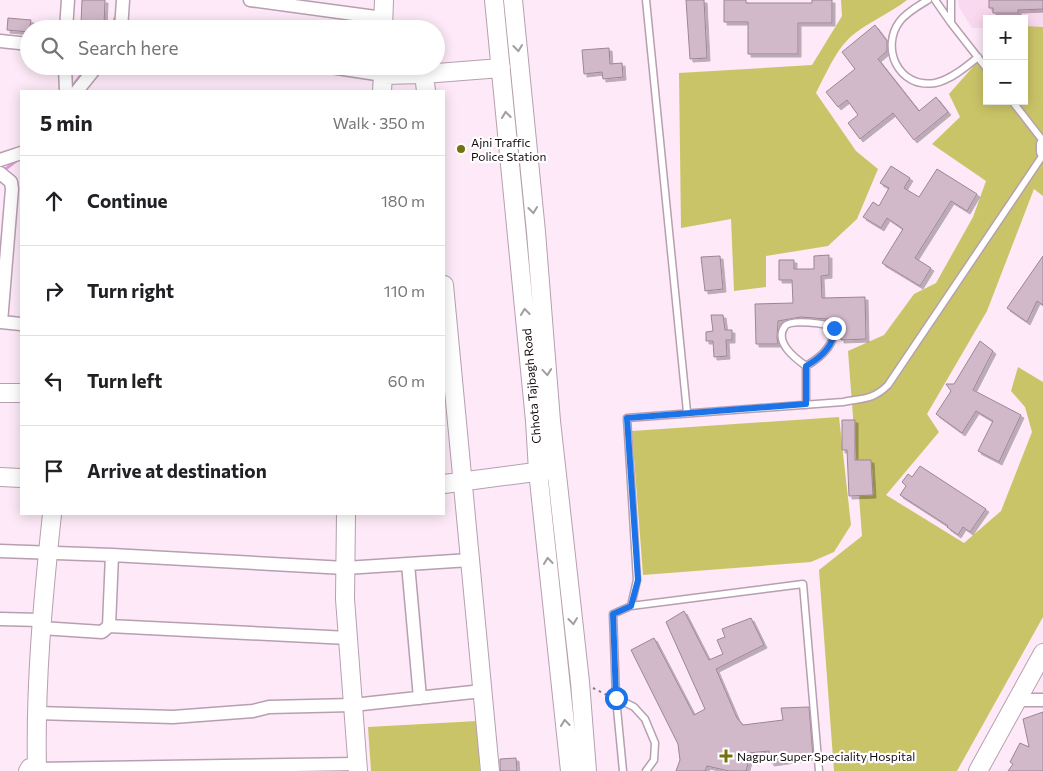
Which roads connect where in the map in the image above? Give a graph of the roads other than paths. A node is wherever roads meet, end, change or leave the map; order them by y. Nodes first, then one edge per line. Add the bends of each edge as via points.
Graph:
1 (68, 0) edge
2 (122, 0) edge
3 (250, 0) edge
4 (384, 0) edge
5 (494, 0) edge
6 (512, 0) edge
7 (646, 0) edge
8 (928, 0) edge
9 (935, 0) edge
10 (951, 0) edge
11 (67, 20) edge
12 (121, 20) edge
13 (366, 20) edge
14 (383, 20) edge
15 (951, 23) junction
16 (0, 41) edge
17 (20, 43) edge
18 (978, 58) junction
19 (983, 64) edge
20 (501, 68) junction
21 (65, 75) edge
22 (90, 75) edge
23 (368, 75) edge
24 (383, 78) edge
25 (425, 83) edge
26 (66, 90) edge
27 (78, 90) edge
28 (1015, 105) edge
29 (1043, 142) edge
30 (20, 153) edge
31 (1043, 153) edge
32 (0, 160) edge
33 (0, 173) edge
34 (445, 305) edge
35 (1, 322) edge
36 (20, 324) edge
37 (447, 346) edge
38 (806, 366) junction
39 (0, 393) edge
40 (20, 393) edge
41 (806, 404) junction
42 (450, 410) edge
43 (687, 412) junction
44 (556, 469) junction
45 (538, 471) junction
46 (0, 477) edge
47 (20, 478) edge
48 (462, 482) junction
49 (445, 484) edge
50 (52, 515) edge
51 (346, 515) edge
52 (0, 551) edge
53 (48, 553) junction
54 (112, 555) junction
55 (470, 560) junction
56 (408, 564) junction
57 (345, 568) junction
58 (631, 606) junction
59 (0, 619) edge
60 (42, 624) junction
61 (109, 626) junction
62 (348, 638) junction
63 (1043, 653) edge
64 (1043, 666) edge
65 (482, 691) junction
66 (420, 698) junction
67 (616, 698) junction
68 (1024, 700) junction
69 (1043, 700) edge
70 (353, 705) junction
71 (37, 712) junction
72 (304, 768) edge
73 (358, 768) edge
74 (32, 770) edge
75 (112, 770) edge
76 (490, 771) edge
77 (570, 771) edge
78 (587, 771) edge
79 (622, 771) edge
80 (646, 771) edge
81 (819, 771) edge
82 (978, 771) edge
83 (986, 771) edge

1 - 11 street
2 - 12 street
3 - 13 street
4 - 14 main road
5 - 20 main road, Chhota Tajbagh Road
6 -> 44 main road
7 - 43 lane
8 - 18 lane via 910,11 896,28 894,61 900,71 914,82 935,83
9 - 15 lane
10 - 15 lane
15 - 18 lane
16 - 17 street
18 - 19 lane
20 - 25 main road
45 -> 20 main road, Chhota Tajbagh Road
21 - 26 street
22 - 27 street
23 - 24 street
24 - 25 main road
28 - 29 lane
29 - 31 street
30 - 32 street
31 - 41 lane via 888,385 872,397
33 - 35 street via 11,182 12,189
34 - 37 main road
35 - 36 street
37 - 42 main road
38 - 38 lane via 832,342 834,328 804,322 785,326 782,334 786,348
38 - 41 lane
39 - 40 main road
41 - 43 lane
42 - 48 main road
43 - 58 lane via 627,418 638,580
44 - 45 main road
44 -> 78 main road
45 - 48 main road
77 -> 45 main road, Chhota Tajbagh Road
46 - 47 main road
48 - 49 main road
48 - 55 main road
50 - 53 main road
51 - 57 main road
52 - 53 street
53 - 54 street
53 - 60 main road
54 - 57 street
54 - 61 street
55 - 56 street
55 - 65 main road
56 - 57 street
56 - 66 street
57 - 62 main road
58 - 67 lane via 613,614
58 - 81 lane via 803,584
59 - 60 street
60 - 61 street via 102,632
60 - 71 main road
61 - 62 street
62 - 70 main road
63 - 82 main road
64 - 68 main road
65 - 66 street
65 - 76 main road
66 - 70 street
67 - 79 lane
67 - 80 lane via 634,707 645,719 652,735 654,760
68 - 69 street
68 - 83 main road
70 - 71 street via 269,708 173,717
70 - 73 main road
71 - 74 main road
72 - 73 street
72 - 75 street
74 - 75 street

